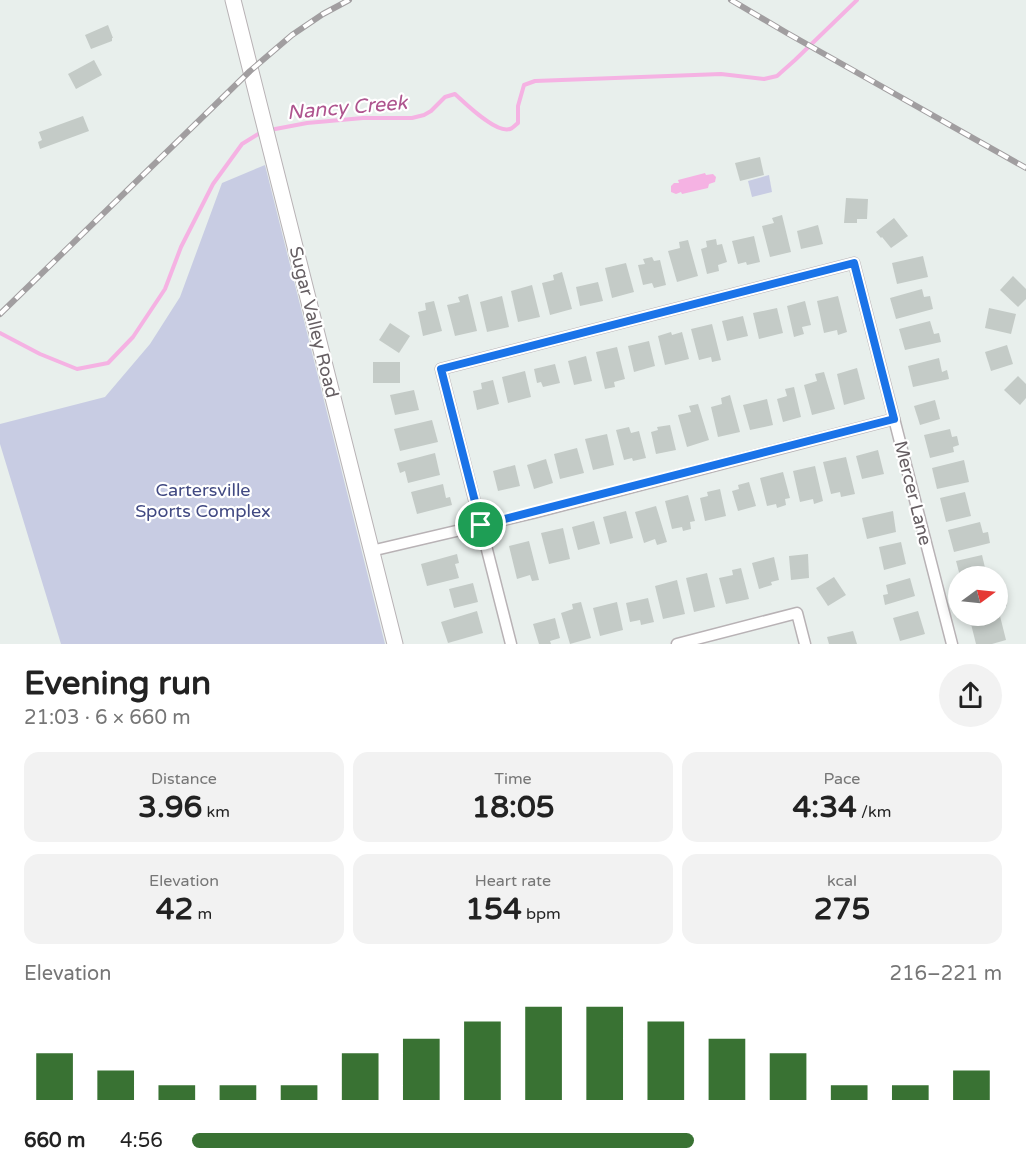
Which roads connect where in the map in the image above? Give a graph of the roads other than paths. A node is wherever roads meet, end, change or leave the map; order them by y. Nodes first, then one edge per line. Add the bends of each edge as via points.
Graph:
1 (233, 0) edge
2 (894, 419) junction
3 (481, 525) junction
4 (371, 551) junction
5 (395, 644) edge
6 (511, 644) edge
7 (677, 644) edge
8 (805, 644) edge
9 (952, 644) edge

1 - 4 street, Sugar Valley Road
2 - 3 street
2 - 3 street, Mercer Lane via 854,263 441,369
2 - 9 street, Mercer Lane
3 - 4 street
3 - 6 street, Mercer Lane
4 - 5 street, Sugar Valley Road
7 - 8 street via 797,613

